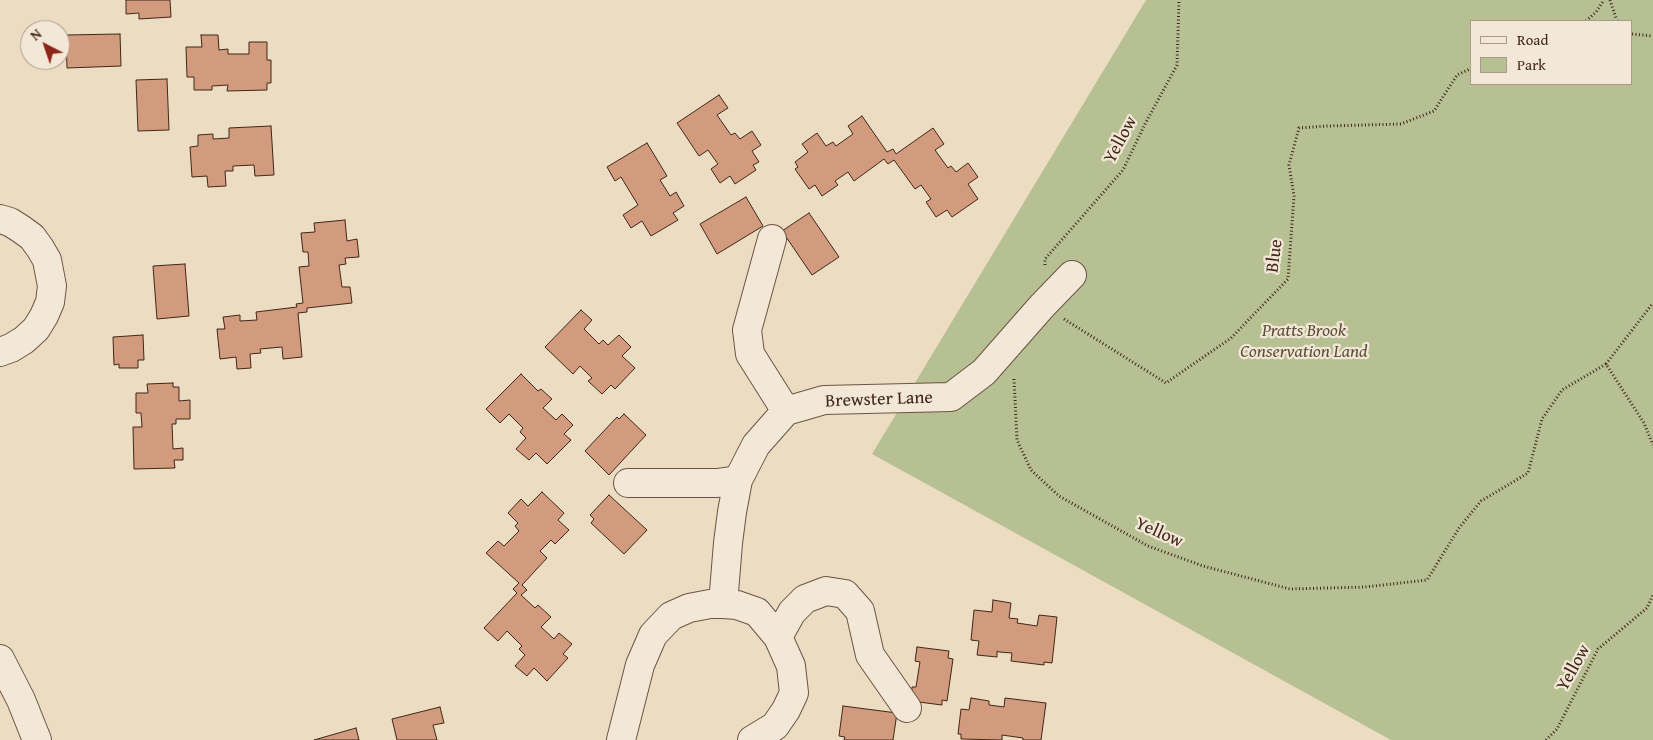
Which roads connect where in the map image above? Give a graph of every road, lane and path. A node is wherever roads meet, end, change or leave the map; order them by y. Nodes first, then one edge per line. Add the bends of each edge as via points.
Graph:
1 (1179, 0) edge
2 (1604, 0) edge
3 (1610, 0) edge
4 (1587, 20) edge
5 (1618, 20) edge
6 (1633, 34) edge
7 (1653, 36) edge
8 (1470, 69) edge
9 (0, 219) edge
10 (772, 240) dead end
11 (1072, 276) dead end
12 (1653, 303) edge
13 (1042, 306) junction
14 (0, 352) edge
15 (1606, 364) junction
16 (1013, 375) dead end
17 (786, 411) junction
18 (1653, 445) edge
19 (738, 480) junction
20 (628, 483) dead end
21 (1653, 595) edge
22 (723, 604) junction
23 (778, 637) junction
24 (0, 659) edge
25 (907, 708) dead end
26 (625, 736) edge
27 (37, 740) edge
28 (752, 740) edge
29 (1546, 740) edge

1 - 13 path, Yellow via 1177,65 1123,170 1045,259
2 - 4 path
3 - 5 path
6 - 7 path
8 - 13 path, Blue via 1457,75 1434,111 1401,124 1298,128 1289,165 1294,196 1288,279 1231,338 1166,383
9 - 14 street via 32,237 47,260 52,286 47,309 36,329 18,344
10 - 17 street via 747,330 750,354
11 - 13 street, Brewster Lane
12 - 15 path
13 - 17 street, Brewster Lane via 984,372 951,397 824,400
15 - 16 path, Yellow via 1562,390 1542,420 1528,473 1481,501 1459,528 1427,580 1365,587 1290,589 1203,566 1148,546 1059,496 1031,470 1017,440
15 - 18 path via 1644,423
17 - 19 street via 756,445
19 - 20 street
19 - 22 street
21 - 29 path, Yellow via 1647,608 1598,649 1556,729
22 - 23 street via 757,612
22 - 26 street via 689,608 671,616 653,634 640,665
23 - 25 street via 804,598 826,591 845,594 860,611 870,655
23 - 28 street via 791,666 794,692 775,726
24 - 27 street

